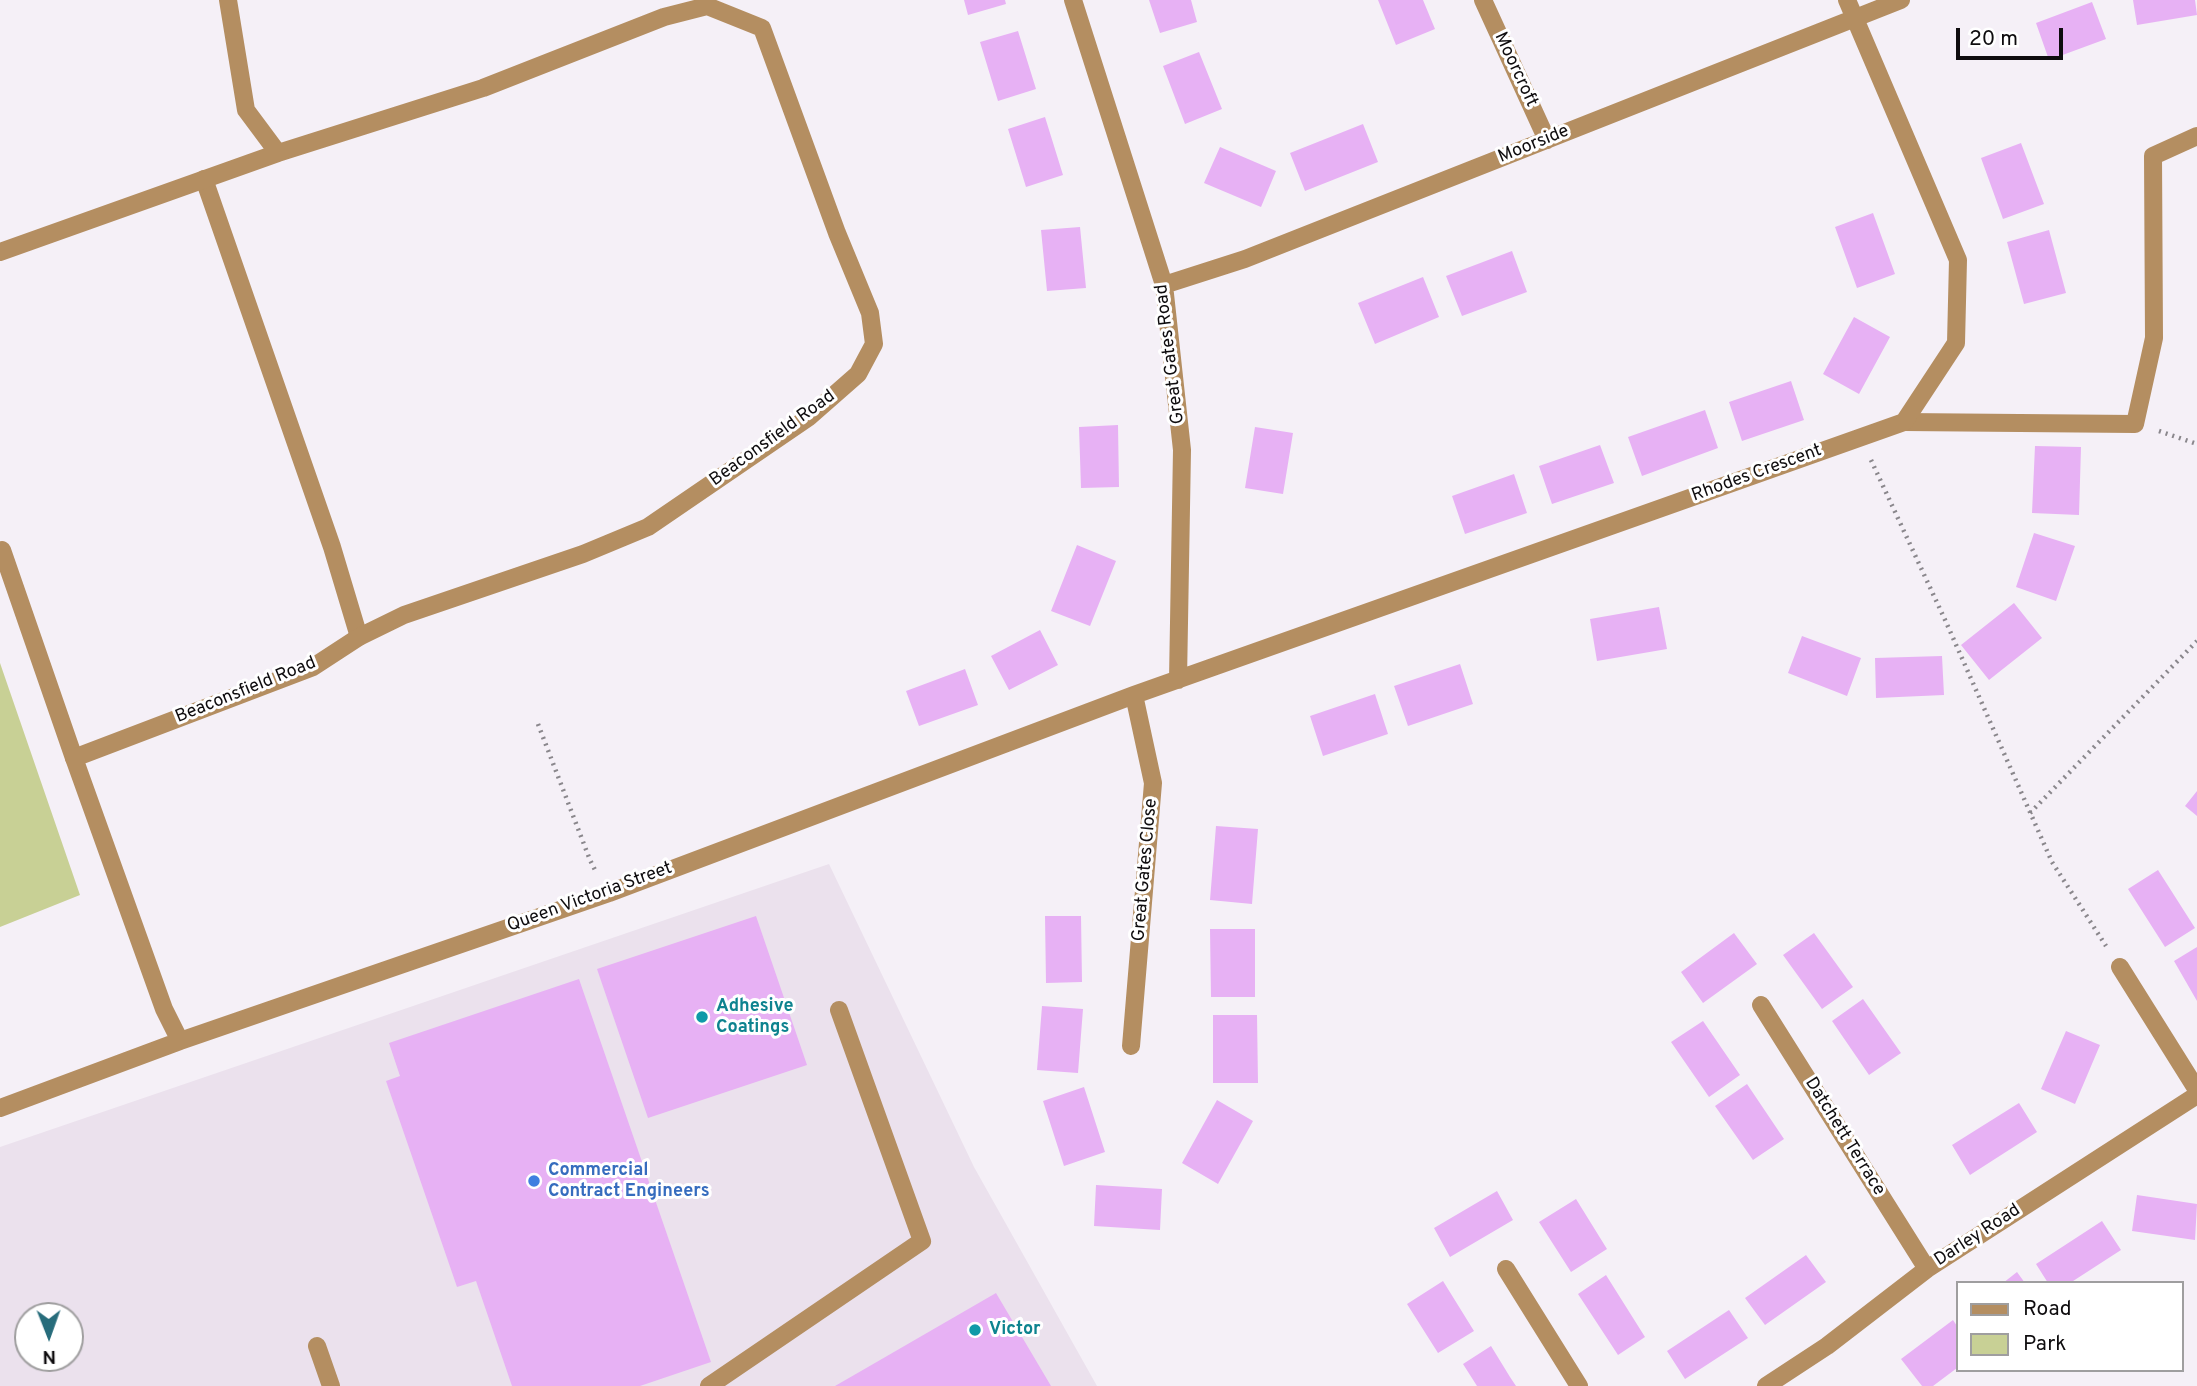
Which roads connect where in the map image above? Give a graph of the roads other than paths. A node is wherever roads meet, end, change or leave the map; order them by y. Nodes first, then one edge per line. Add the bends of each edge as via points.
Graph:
1 (228, 0) edge
2 (1073, 0) edge
3 (1483, 0) edge
4 (1847, 0) edge
5 (1901, 0) edge
6 (706, 3) edge
7 (1855, 18) junction
8 (2197, 136) edge
9 (1547, 140) junction
10 (278, 153) junction
11 (204, 179) junction
12 (0, 252) edge
13 (1164, 285) junction
14 (1904, 422) junction
15 (2, 550) dead end
16 (359, 637) junction
17 (1178, 680) junction
18 (1134, 695) junction
19 (74, 758) junction
20 (2120, 967) road end
21 (1761, 1005) dead end
22 (839, 1010) dead end
23 (180, 1041) junction
24 (1131, 1046) dead end
25 (2197, 1093) edge
26 (0, 1108) edge
27 (1506, 1269) dead end
28 (1927, 1269) junction
29 (317, 1346) dead end
30 (331, 1386) edge
31 (709, 1386) edge
32 (1579, 1386) edge
33 (1766, 1386) edge

1 - 10 street via 246,110
2 - 13 street, Great Gates Road
3 - 9 street, Moorcroft
4 - 7 street
5 - 7 street, Moorside
6 - 10 street, Beaconsfield Road via 484,88
6 - 16 street, Beaconsfield Road via 762,28 870,313 874,344 869,354 858,374 809,416 648,527 404,615
7 - 9 street, Moorside
7 - 14 street via 1958,260 1955,343
8 - 14 street, Rhodes Crescent via 2153,156 2154,338 2134,424
9 - 13 street, Moorside via 1245,259
10 - 11 street, Beaconsfield Road
11 - 12 street, Beaconsfield Road
11 - 16 street
13 - 17 street, Great Gates Road via 1182,450
14 - 17 street, Rhodes Crescent
15 - 19 street
16 - 19 street, Beaconsfield Road via 313,667
17 - 18 street, Queen Victoria Street
18 - 23 street, Queen Victoria Street via 609,893
18 - 24 street, Great Gates Close via 1153,783
19 - 23 street via 164,1009
20 - 25 street
21 - 28 street, Datchett Terrace
22 - 31 street via 922,1241
23 - 26 street, Queen Victoria Street
25 - 28 street, Darley Road
27 - 32 street
28 - 33 street, Darley Road via 1827,1346
29 - 30 street

